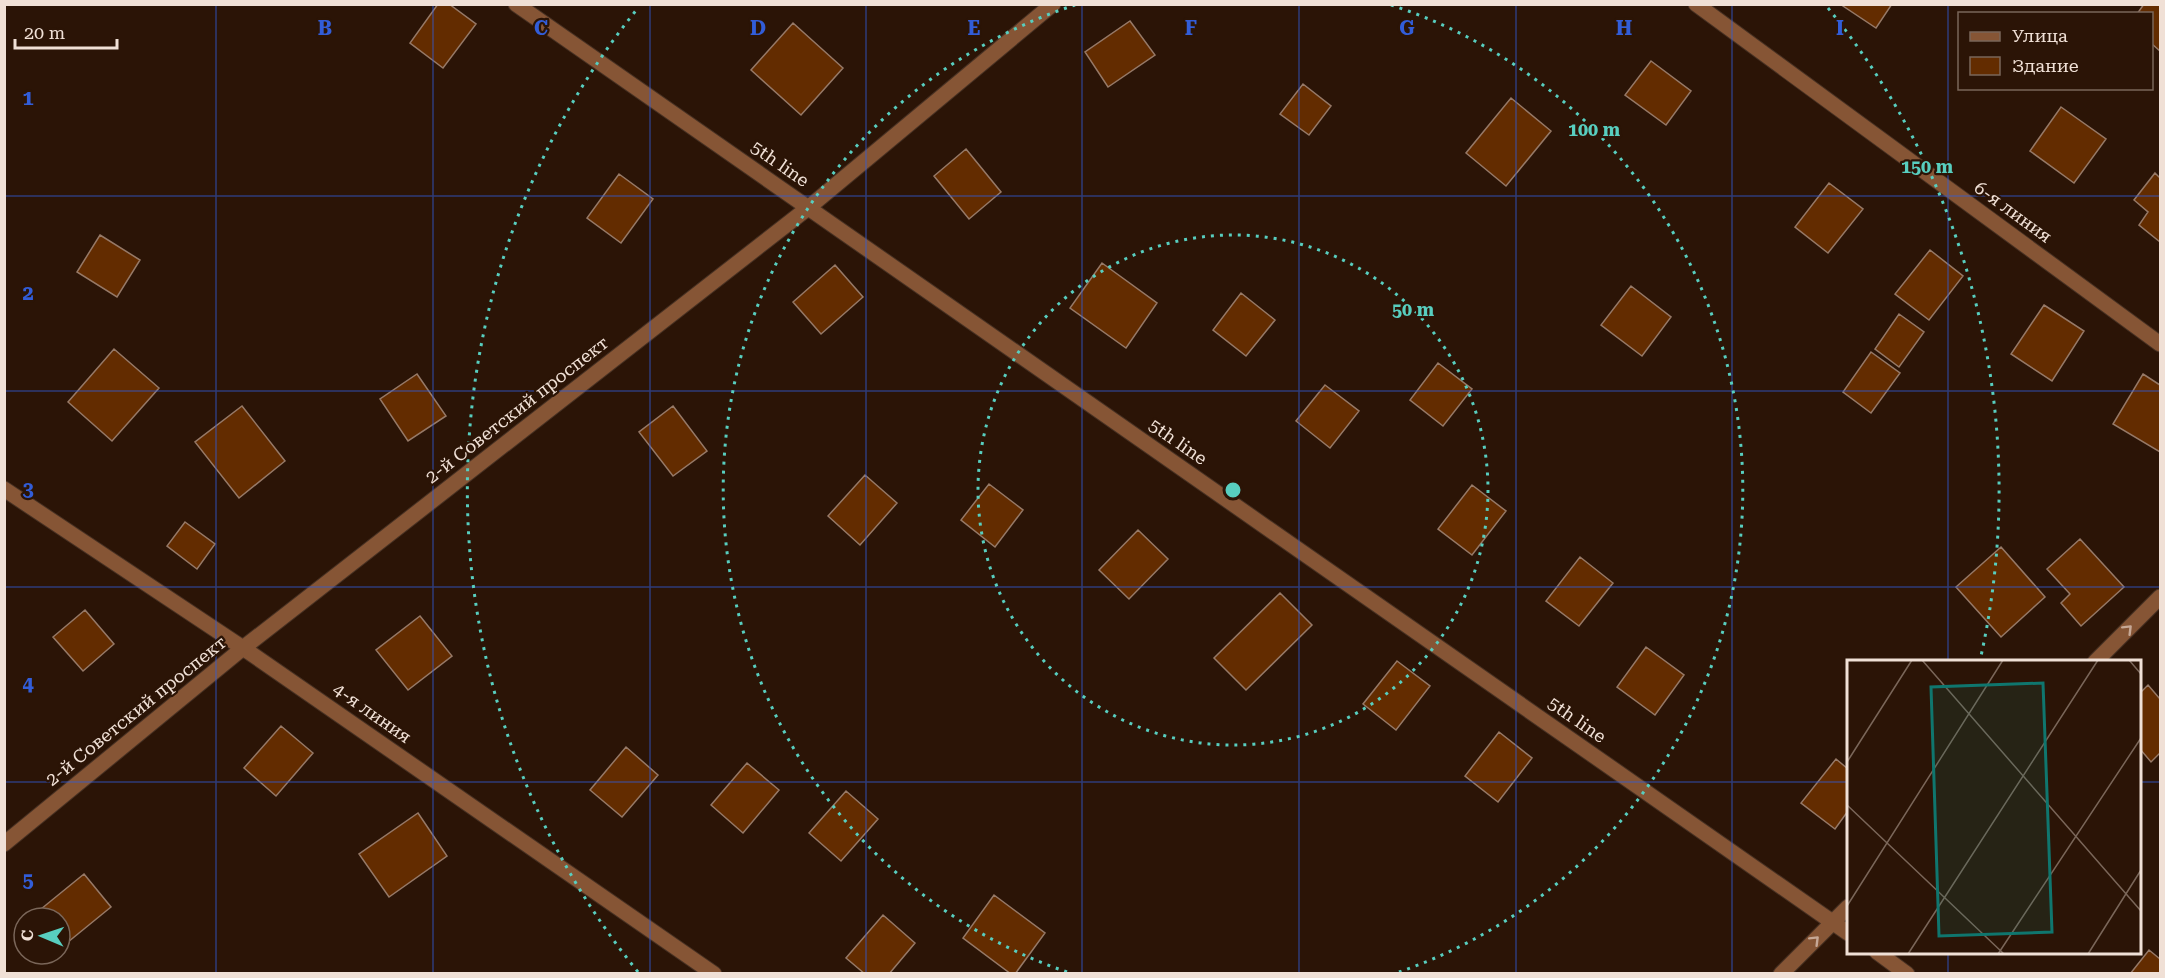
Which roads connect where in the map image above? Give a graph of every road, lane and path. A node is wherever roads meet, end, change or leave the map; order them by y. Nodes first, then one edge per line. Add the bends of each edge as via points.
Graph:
1 (516, 4) edge
2 (1053, 4) edge
3 (1696, 4) edge
4 (808, 208) junction
5 (2160, 344) edge
6 (4, 489) edge
7 (2160, 597) edge
8 (243, 648) junction
9 (2097, 660) edge
10 (4, 844) edge
11 (1847, 908) edge
12 (1833, 922) junction
13 (1847, 932) edge
14 (1880, 954) edge
15 (714, 974) edge
16 (1781, 974) edge
17 (1907, 974) edge

1 - 4 street, 5th line
2 - 4 street, 2-й Советский проспект
3 - 5 street, 6-я линия
4 - 8 street, 2-й Советский проспект
4 - 12 street, 5th line
6 - 8 street, 4-я линия
9 -> 7 street
8 - 10 street, 2-й Советский проспект
8 - 15 street, 4-я линия
11 - 12 street
12 - 13 street, 5th line
16 -> 12 street
14 - 17 street

